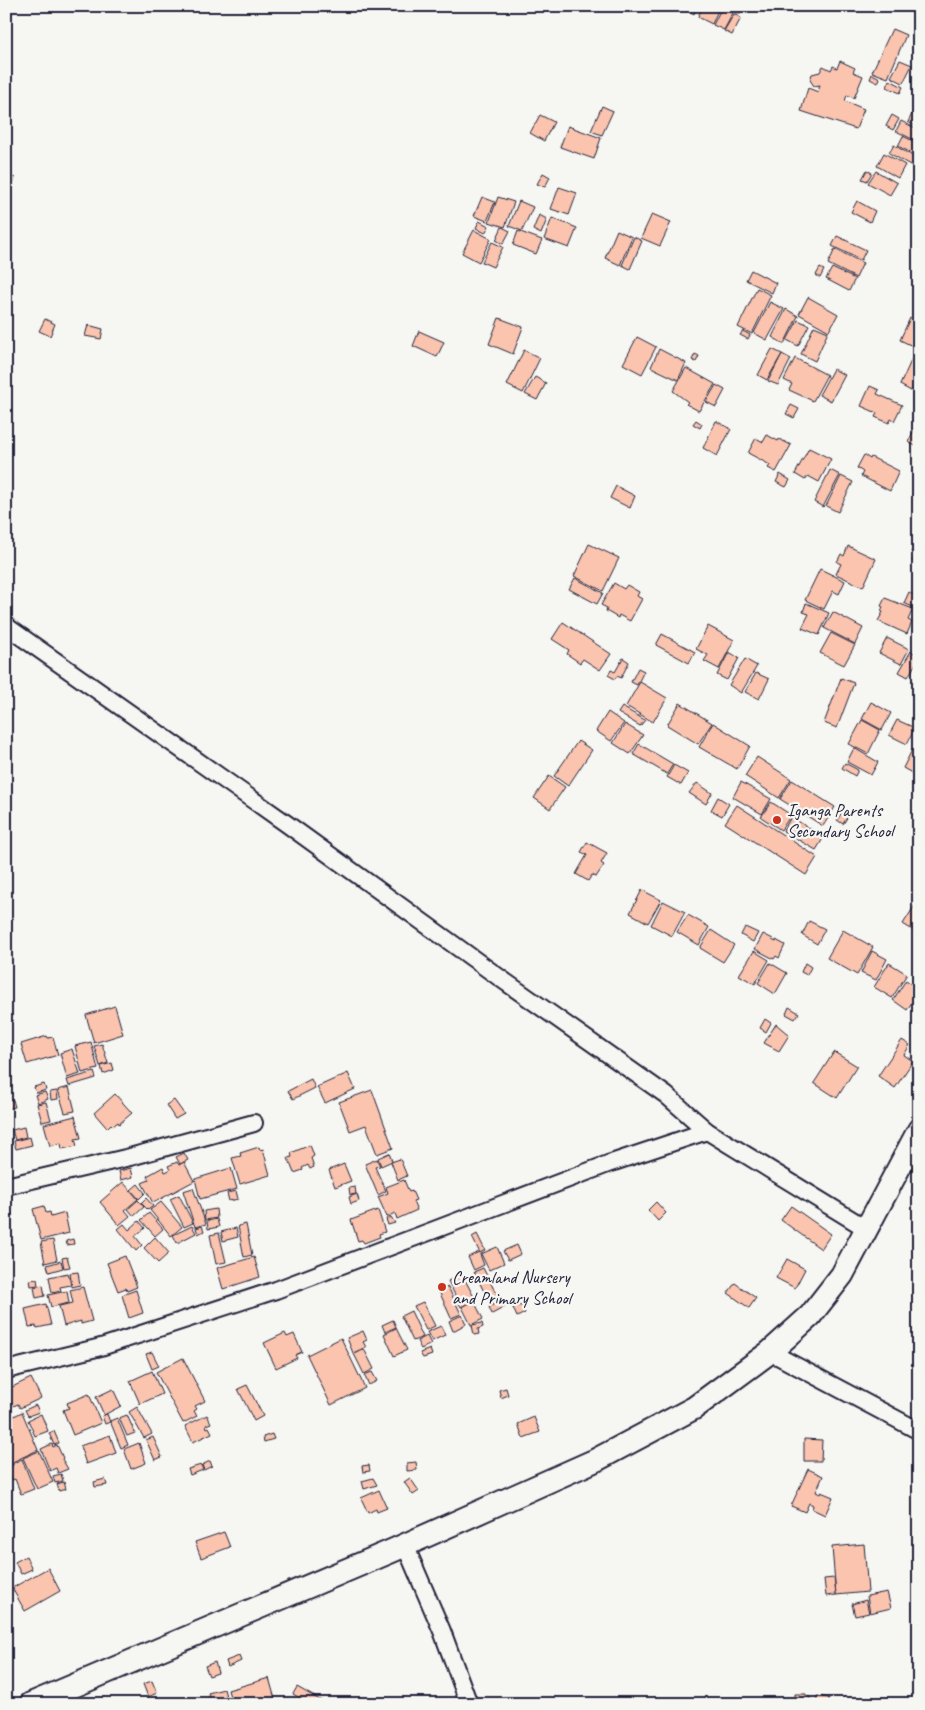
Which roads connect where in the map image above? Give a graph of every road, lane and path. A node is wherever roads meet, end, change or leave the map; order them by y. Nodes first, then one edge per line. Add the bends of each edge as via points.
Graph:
1 (6, 626) edge
2 (254, 1123) dead end
3 (919, 1130) edge
4 (707, 1131) junction
5 (6, 1186) edge
6 (867, 1229) junction
7 (770, 1352) junction
8 (6, 1370) edge
9 (919, 1431) edge
10 (405, 1545) junction
11 (31, 1704) edge
12 (469, 1704) edge

1 - 4 street via 666,1095
2 - 5 street
3 - 6 main road
4 - 6 street
4 - 8 street via 608,1164 276,1290 101,1347
6 - 7 main road via 842,1275 810,1316
7 - 9 street
7 - 10 main road via 694,1408 596,1460
10 - 11 main road
10 - 12 street

